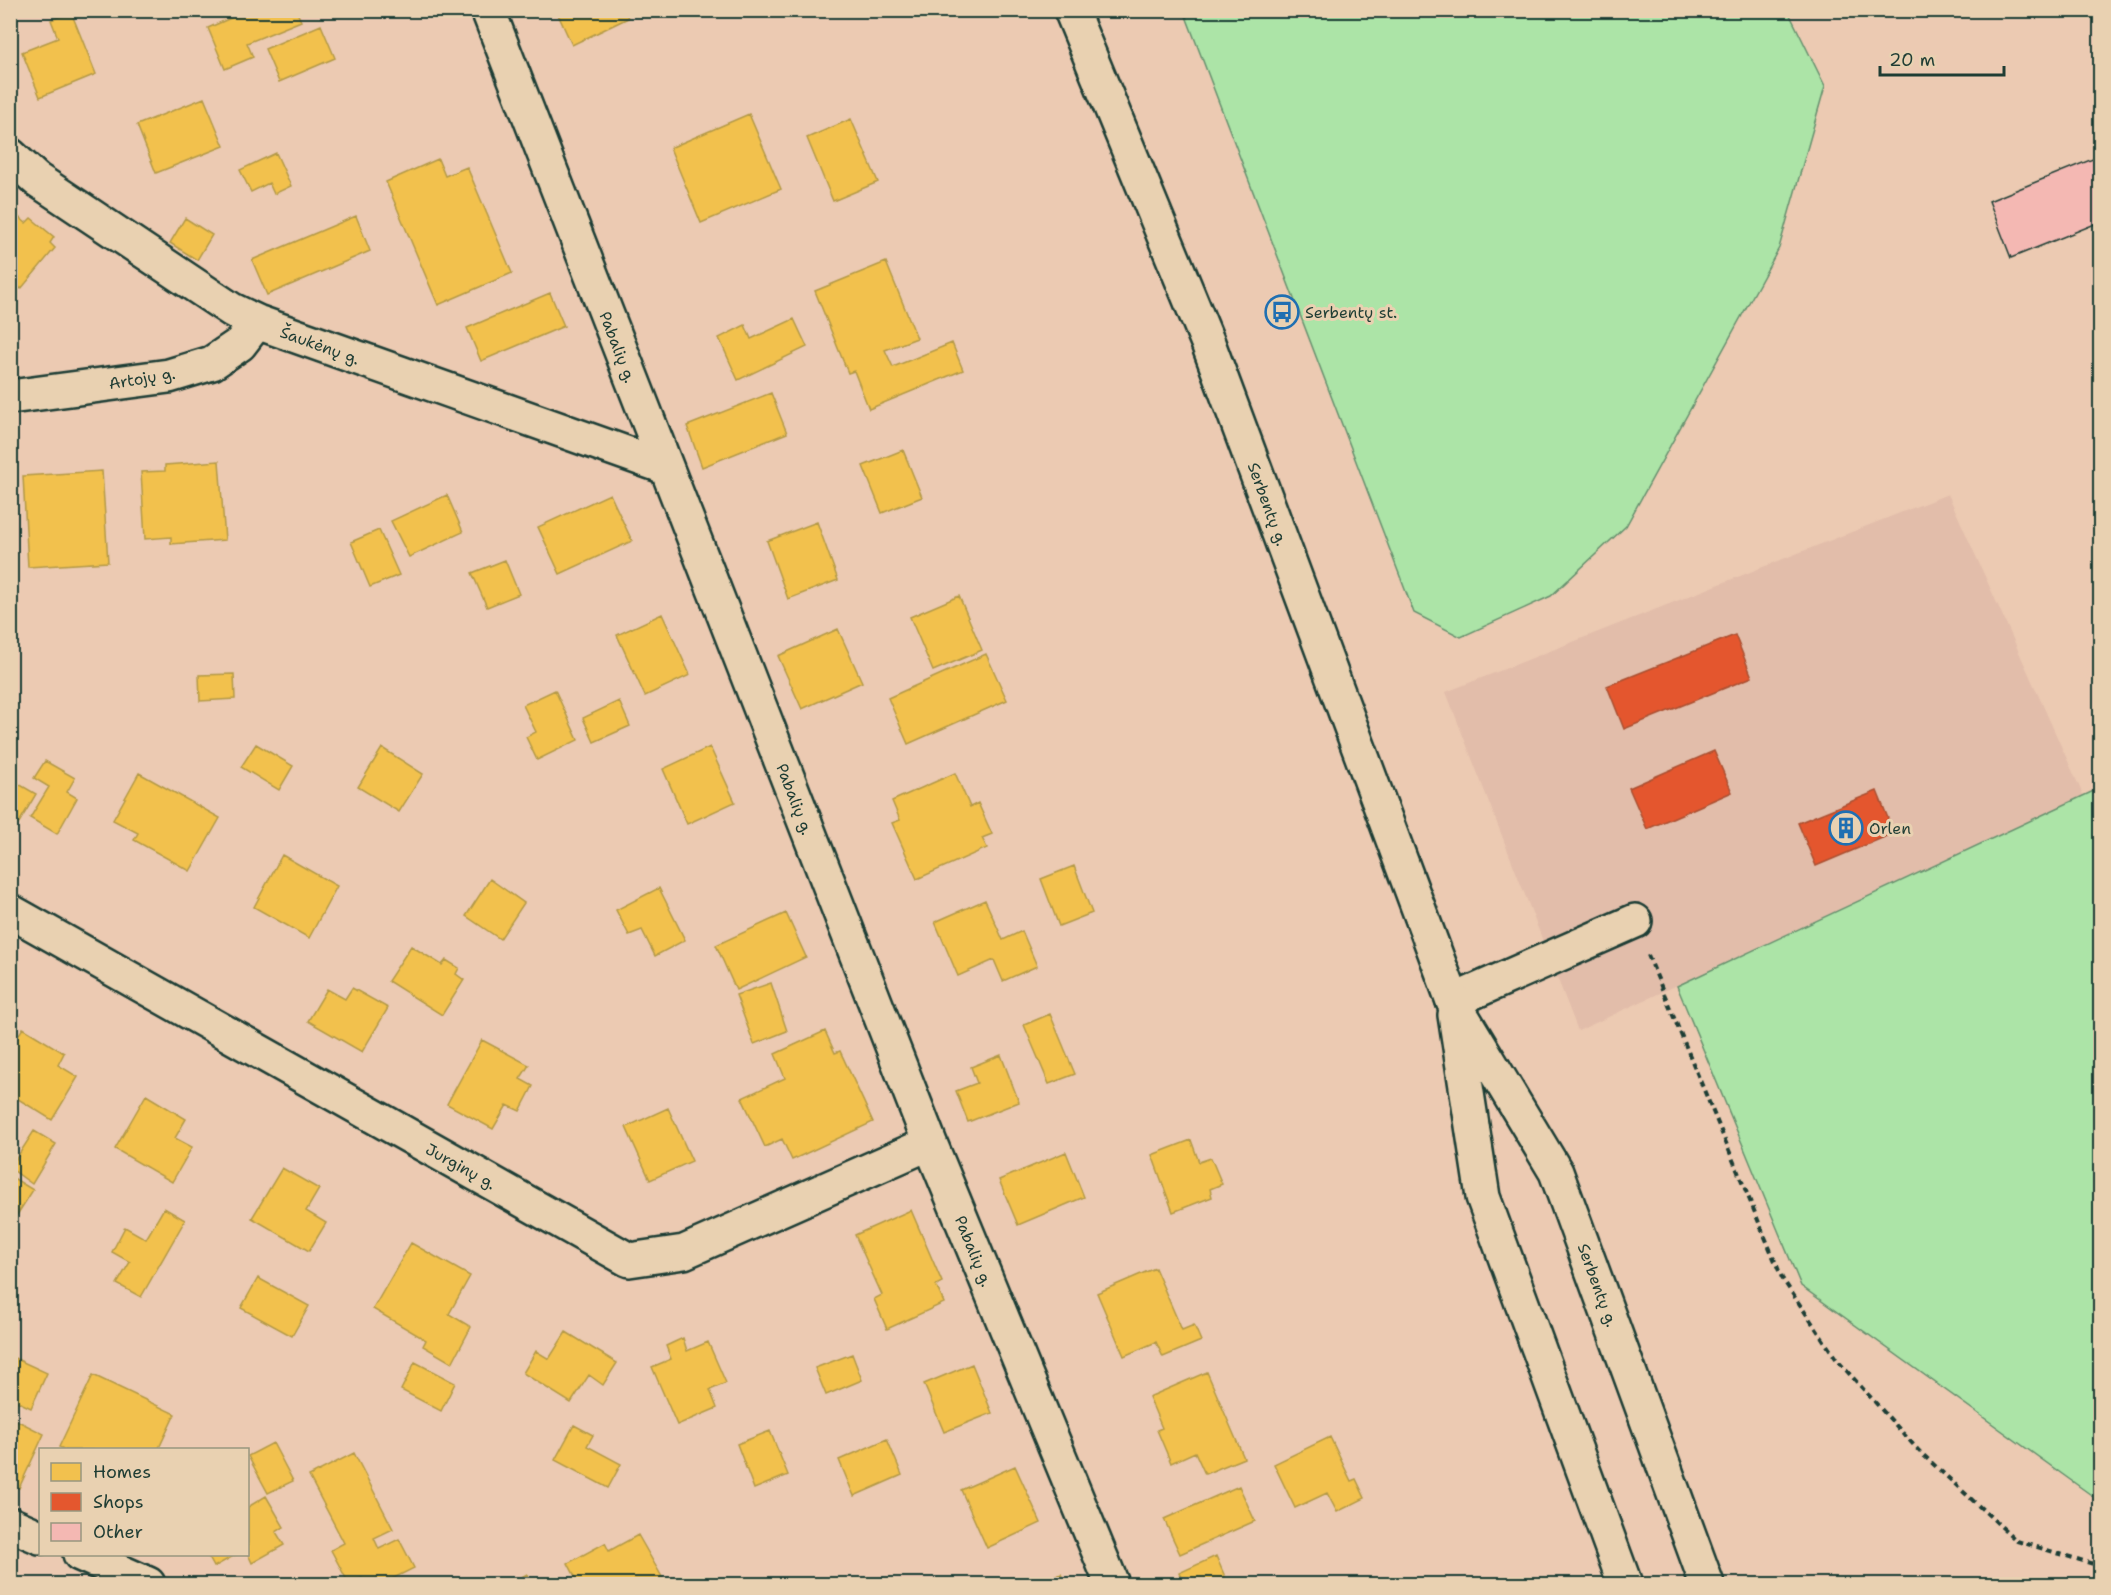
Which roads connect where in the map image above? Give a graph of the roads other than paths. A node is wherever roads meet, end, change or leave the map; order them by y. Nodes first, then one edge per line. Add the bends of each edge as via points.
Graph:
1 (488, 10) edge
2 (1071, 10) edge
3 (10, 155) edge
4 (257, 322) junction
5 (10, 397) edge
6 (665, 467) junction
7 (10, 911) edge
8 (1635, 921) road end
9 (1453, 1001) junction
10 (930, 1143) junction
11 (10, 1524) edge
12 (39, 1537) edge
13 (85, 1556) edge
14 (148, 1584) edge
15 (1112, 1584) edge
16 (1625, 1584) edge
17 (1707, 1584) edge

1 - 6 street, Pabalių g.
2 - 9 street, Serbentų g. via 1208,343
3 - 4 street, Šaukėnų g. via 46,186 232,310
4 - 5 street, Artojų g. via 240,344 212,363 169,376
4 - 6 street, Šaukėnų g.
6 - 10 street, Pabalių g.
7 - 10 street, Jurginų g. via 629,1260 684,1252
8 - 9 street
9 - 16 street, Serbentų g. via 1483,1197
9 - 17 street, Serbentų g. via 1556,1172
10 - 15 street, Pabalių g.
11 - 12 street
13 - 14 street

